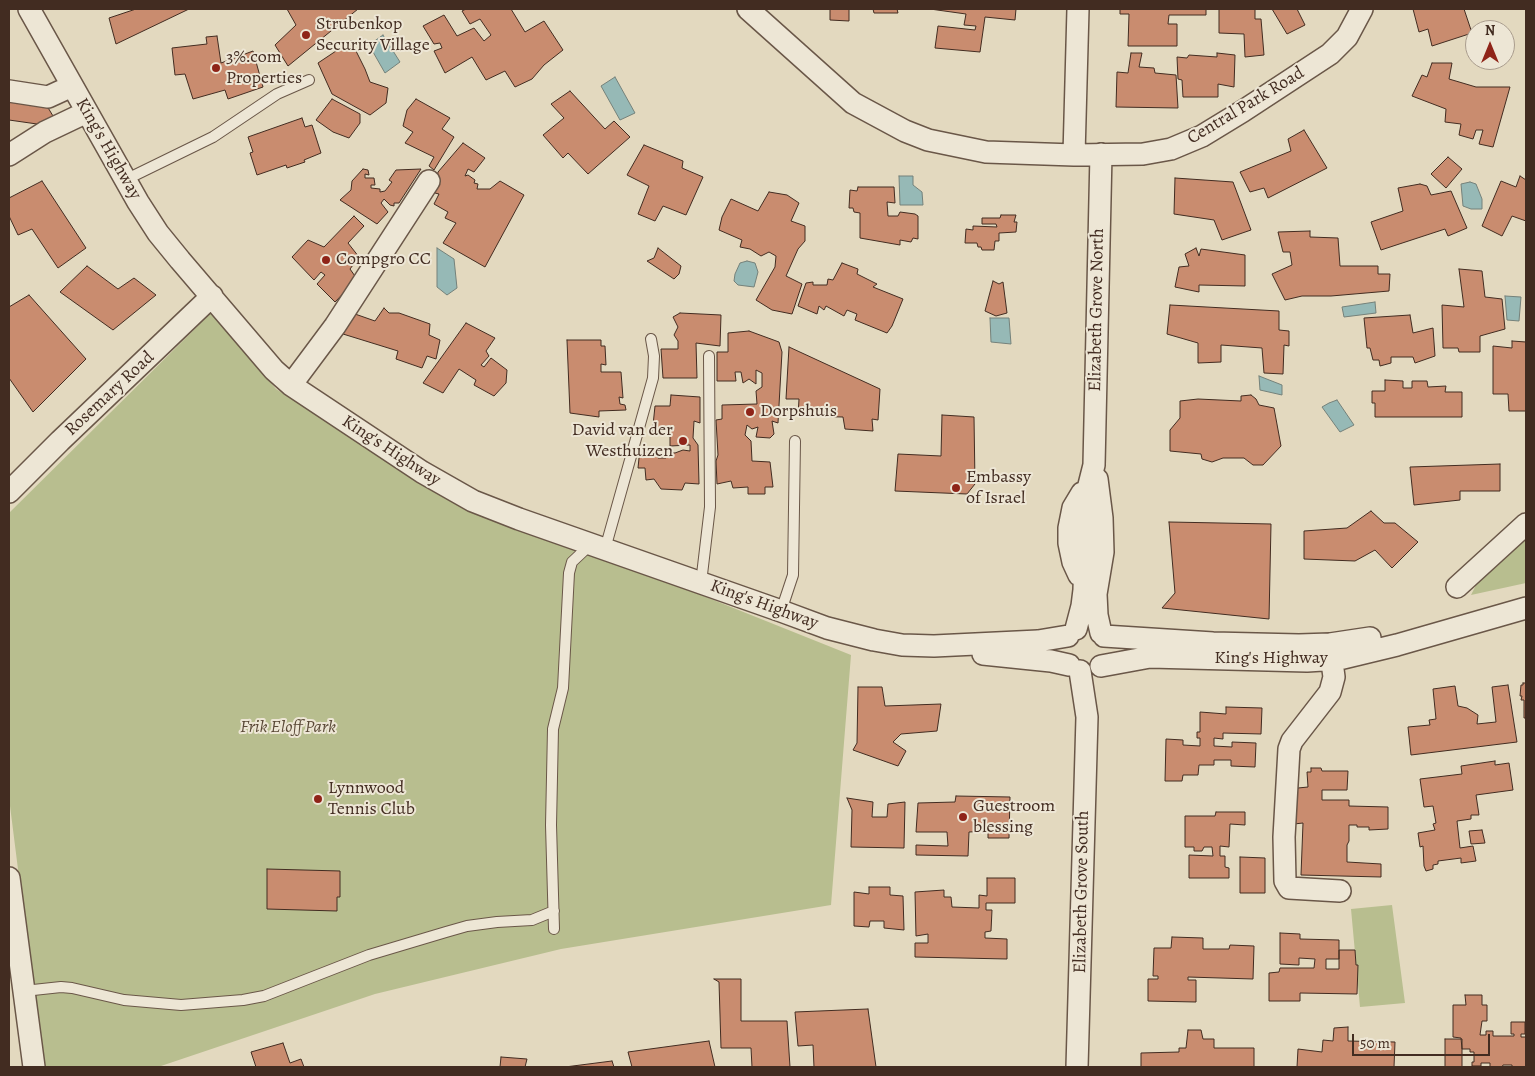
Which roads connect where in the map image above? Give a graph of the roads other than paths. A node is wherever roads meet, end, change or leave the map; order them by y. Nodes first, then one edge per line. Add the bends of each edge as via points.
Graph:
1 (29, 9) edge
2 (748, 9) edge
3 (1078, 9) edge
4 (1362, 9) edge
5 (309, 80) dead end
6 (72, 86) junction
7 (9, 91) edge
8 (87, 112) junction
9 (1100, 154) junction
10 (9, 155) edge
11 (1074, 155) junction
12 (125, 180) junction
13 (428, 180) dead end
14 (212, 296) junction
15 (651, 339) dead end
16 (709, 356) dead end
17 (291, 386) junction
18 (795, 441) dead end
19 (1092, 475) junction
20 (9, 492) edge
21 (1526, 524) edge
22 (598, 547) junction
23 (702, 583) junction
24 (1457, 587) dead end
25 (1526, 599) edge
26 (1526, 608) edge
27 (781, 610) junction
28 (1072, 633) junction
29 (1102, 634) junction
30 (934, 646) junction
31 (1331, 652) junction
32 (1087, 668) junction
33 (9, 878) edge
34 (1340, 891) dead end
35 (554, 911) junction
36 (554, 929) dead end
37 (14, 960) edge
38 (24, 991) junction
39 (34, 1067) edge
40 (1078, 1067) edge

1 - 6 street, King's Highway
2 - 11 street, Central Park Road via 853,103 905,131 928,140 986,152
3 - 11 street
4 - 9 street, Central Park Road via 1347,37 1330,54 1202,136 1171,149 1143,154
5 - 12 lane via 277,94 214,137
6 - 7 street via 48,97
6 - 8 street, King's Highway
8 - 10 street
8 - 12 street, King's Highway
9 - 11 street, Central Park Road
9 - 19 street, Elizabeth Grove North
12 - 14 street, King's Highway via 158,232
13 - 17 street via 335,326
14 - 17 street, King's Highway
14 - 20 street, Rosemary Road
15 - 22 lane via 653,378
16 - 23 lane via 710,507
17 - 22 street, King's Highway via 455,492
18 - 27 lane via 793,575
19 - 28 street, Elizabeth Grove North via 1086,512 1082,606
19 - 29 street, Elizabeth Grove North via 1102,518 1103,552 1096,594
21 - 24 street
22 - 23 street, King's Highway
22 - 35 lane via 572,562 569,573 564,688 553,730 551,825
23 - 27 street, King's Highway
25 - 31 street, King's Highway via 1359,640
26 - 31 street, King's Highway via 1407,642
27 - 30 street, King's Highway via 827,628 874,640
28 - 29 street via 1088,627
28 - 30 street, King's Highway via 1038,641
28 - 32 street via 1063,648 1066,660
29 - 31 street, King's Highway
29 - 32 street via 1108,650 1106,660
30 - 32 street, King's Highway
31 - 32 street, King's Highway via 1307,661 1150,657
31 - 34 street via 1334,678 1330,692 1292,741 1290,749 1284,836 1285,881 1290,888
32 - 40 street, Elizabeth Grove South
33 - 37 street
35 - 36 lane
35 - 38 lane via 532,920 467,926 446,932 369,955 264,996 243,1000 181,1005 124,1000 62,987
37 - 38 street
38 - 39 street

